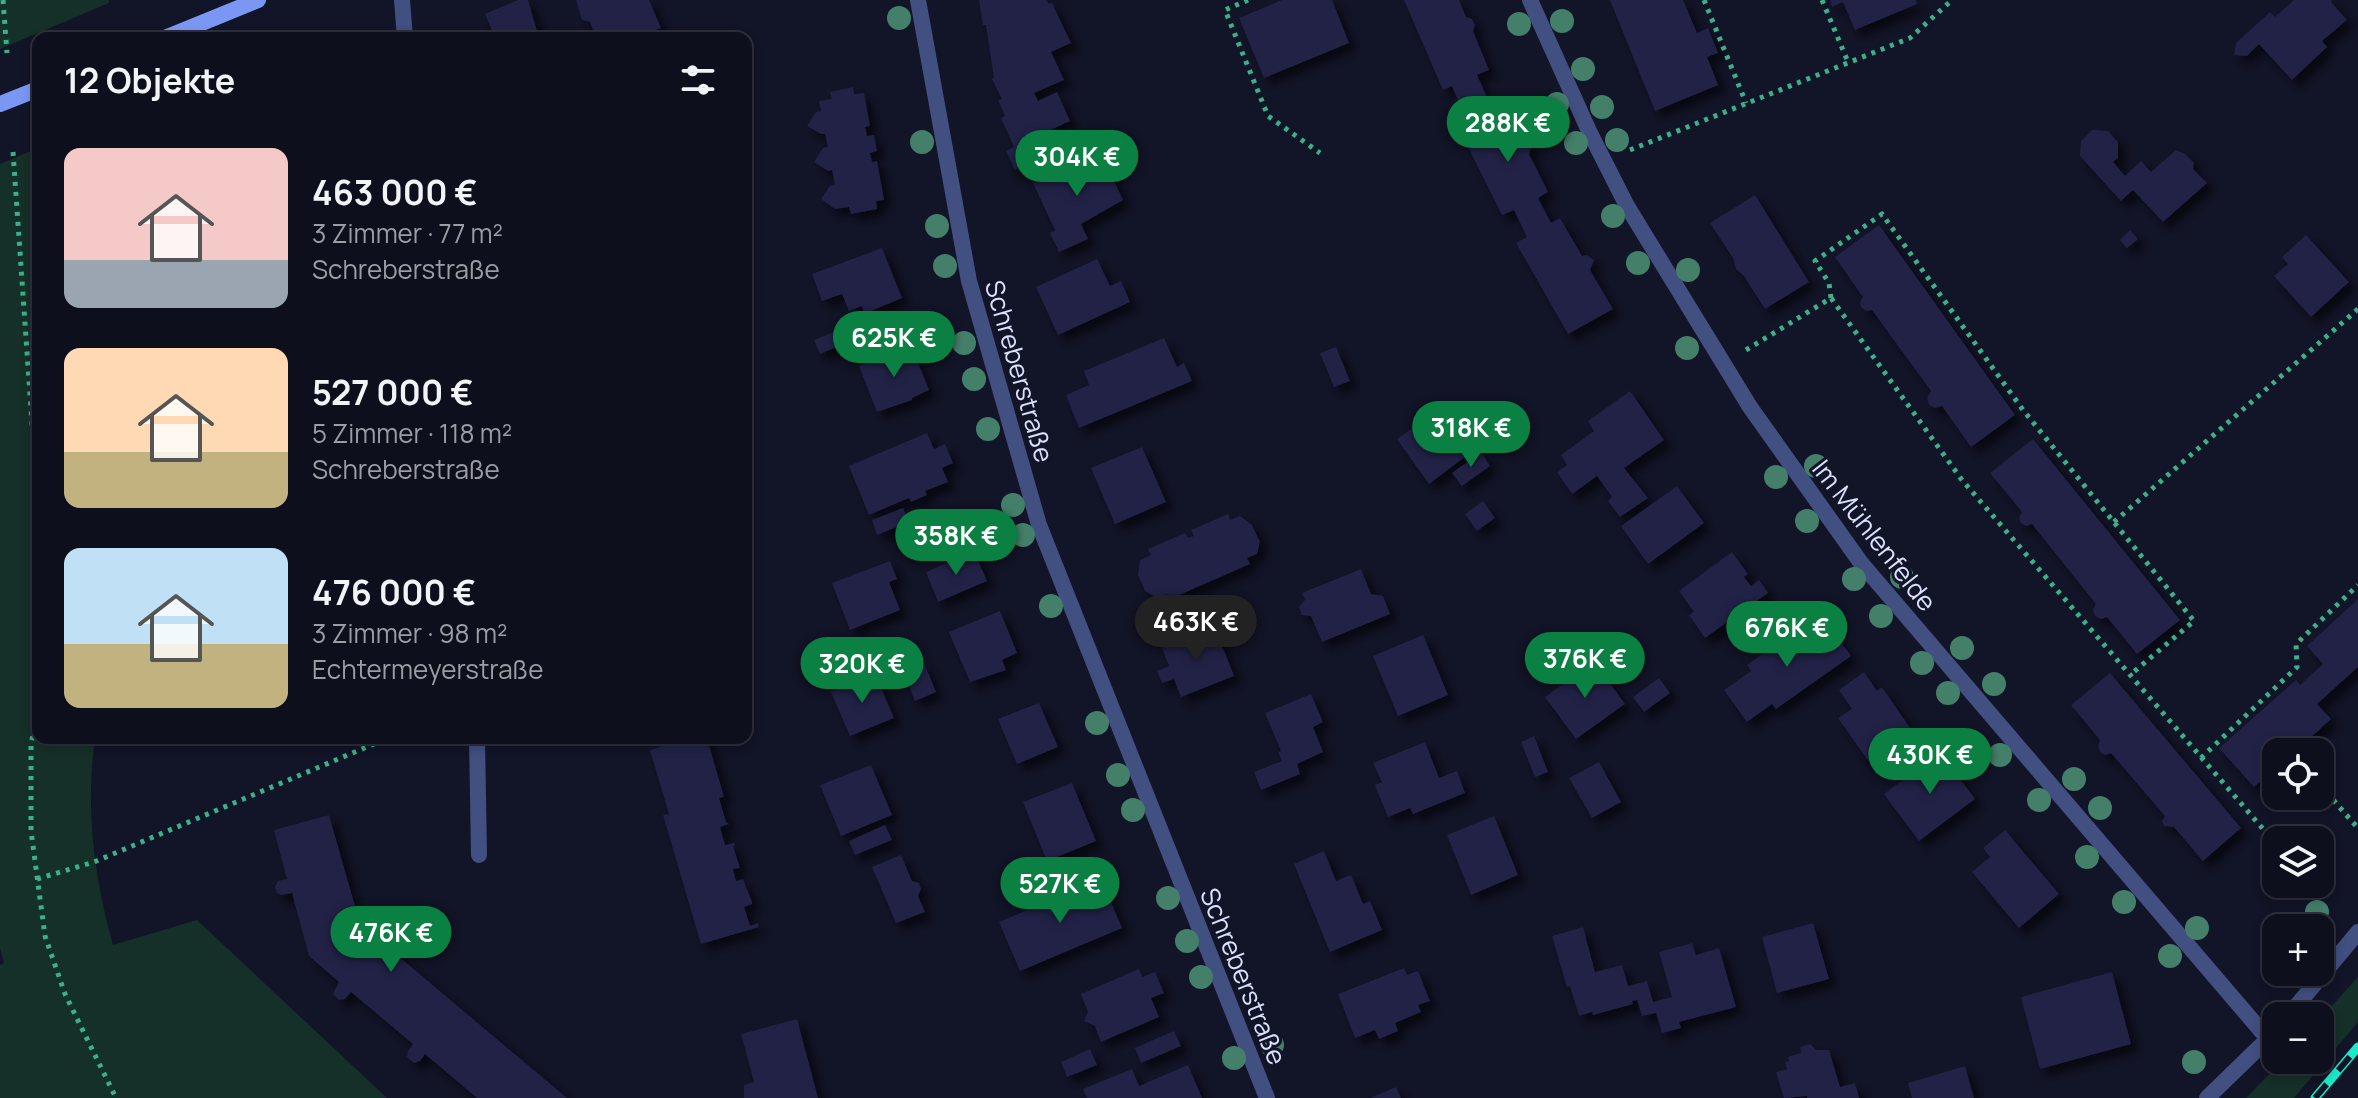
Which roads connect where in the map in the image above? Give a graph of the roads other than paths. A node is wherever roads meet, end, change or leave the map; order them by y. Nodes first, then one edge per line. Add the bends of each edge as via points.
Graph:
1 (258, 0) edge
2 (402, 0) edge
3 (918, 0) edge
4 (1530, 0) edge
5 (180, 32) edge
6 (405, 32) edge
7 (32, 91) edge
8 (0, 104) edge
9 (477, 744) edge
10 (479, 855) dead end
11 (2358, 932) edge
12 (2300, 1002) edge
13 (2262, 1023) edge
14 (2262, 1045) edge
15 (1267, 1098) edge
16 (2207, 1098) edge

1 - 5 street
2 - 6 street
3 - 15 street, Schreberstraße via 969,281 1039,525
4 - 13 street, Im Mühlenfelde via 1627,206 1750,407 1851,550
7 - 8 street
9 - 10 street
11 - 12 street
14 - 16 street

